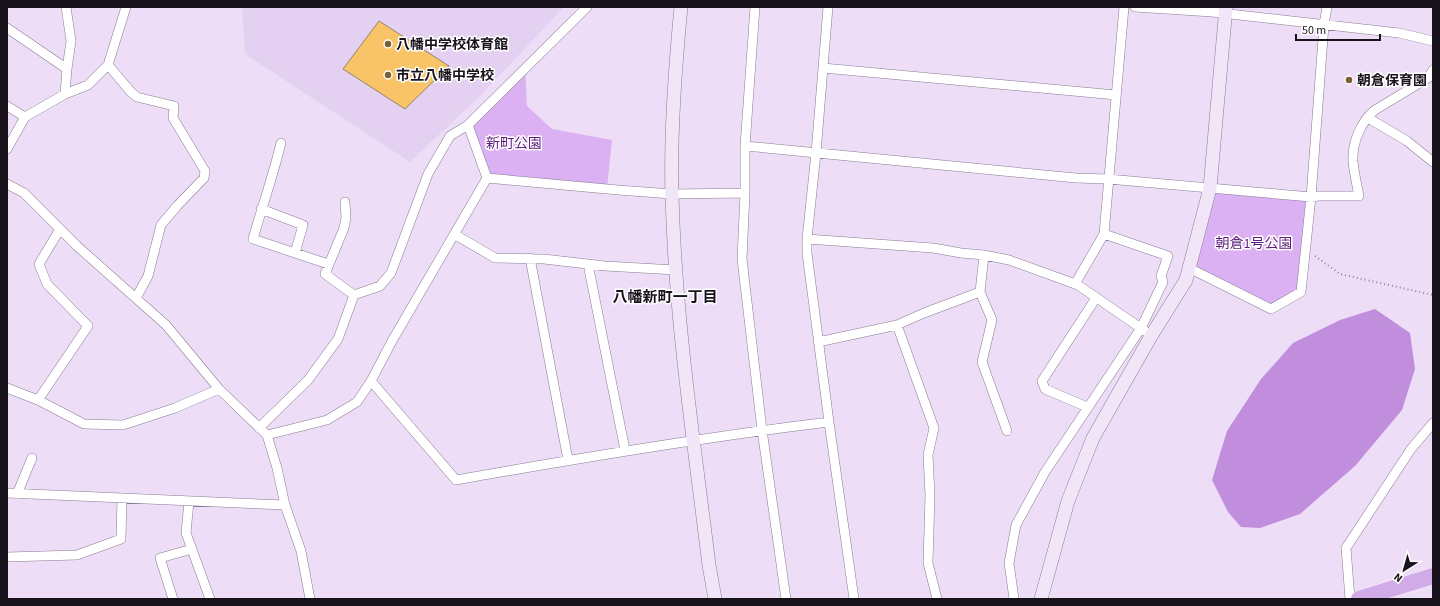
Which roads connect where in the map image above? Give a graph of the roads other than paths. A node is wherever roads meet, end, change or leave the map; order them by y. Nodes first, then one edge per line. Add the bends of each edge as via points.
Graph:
1 (66, 7) edge
2 (126, 7) edge
3 (587, 7) edge
4 (680, 7) edge
5 (756, 7) edge
6 (828, 7) edge
7 (1124, 7) edge
8 (1134, 7) edge
9 (1327, 7) edge
10 (1225, 11) edge
11 (1325, 24) junction
12 (7, 28) edge
13 (1433, 41) edge
14 (108, 65) junction
15 (67, 68) junction
16 (823, 68) junction
17 (1433, 70) edge
18 (65, 94) junction
19 (1116, 95) junction
20 (7, 106) edge
21 (25, 117) junction
22 (1368, 118) junction
23 (468, 125) junction
24 (282, 143) dead end
25 (744, 146) junction
26 (7, 149) edge
27 (816, 153) junction
28 (1433, 162) edge
29 (487, 178) junction
30 (1108, 179) junction
31 (7, 184) edge
32 (1210, 188) junction
33 (745, 193) junction
34 (672, 194) junction
35 (1311, 197) junction
36 (345, 202) dead end
37 (261, 209) junction
38 (60, 229) junction
39 (454, 234) junction
40 (1104, 234) junction
41 (806, 239) junction
42 (295, 253) junction
43 (984, 255) junction
44 (530, 258) junction
45 (328, 264) junction
46 (588, 264) junction
47 (1189, 268) junction
48 (676, 270) junction
49 (1075, 284) junction
50 (980, 292) junction
51 (354, 295) junction
52 (136, 298) junction
53 (1096, 298) junction
54 (897, 325) junction
55 (1146, 332) junction
56 (818, 342) junction
57 (371, 381) junction
58 (7, 388) edge
59 (219, 389) junction
60 (38, 400) junction
61 (1087, 407) junction
62 (828, 422) junction
63 (1433, 423) edge
64 (259, 428) junction
65 (762, 430) junction
66 (1007, 431) dead end
67 (267, 435) junction
68 (694, 441) junction
69 (625, 450) junction
70 (32, 458) dead end
71 (568, 460) junction
72 (7, 493) edge
73 (17, 494) junction
74 (122, 498) junction
75 (189, 501) junction
76 (285, 505) junction
77 (192, 549) junction
78 (7, 557) edge
79 (1433, 576) edge
80 (173, 599) edge
81 (210, 599) edge
82 (310, 599) edge
83 (715, 599) edge
84 (786, 599) edge
85 (854, 599) edge
86 (938, 599) edge
87 (1014, 599) edge
88 (1041, 599) edge
89 (1350, 599) edge
90 (1360, 599) edge

1 - 15 street via 71,41
2 - 14 street
3 - 23 street
4 - 34 street via 674,85
5 - 25 street
6 - 16 street
7 - 19 street
8 - 10 street
9 - 11 street
10 - 11 street
10 - 32 street
11 - 13 street via 1399,33
11 - 35 street
12 - 15 street
14 - 18 street via 88,85
14 - 52 street via 137,97 174,106 173,118 205,171 204,178 161,225 148,276
15 - 18 street
16 - 19 street
16 - 27 street
17 - 22 street via 1428,78 1375,110
18 - 21 street
19 - 30 street
20 - 21 street
21 - 26 street
22 - 28 street via 1407,140
22 - 35 street via 1358,132 1353,160 1358,196
23 - 29 street
23 - 51 street via 450,136 428,174 391,273 380,286
24 - 37 street via 273,178
25 - 27 street
25 - 33 street
27 - 30 street
27 - 41 street
29 - 34 street
29 - 39 street
30 - 32 street
30 - 40 street
31 - 38 street via 24,194
32 - 35 street
32 - 47 street
33 - 34 street
33 - 65 street via 742,258
34 - 48 street
35 - 47 street via 1301,292 1271,309
36 - 45 street via 344,228
37 - 42 street via 303,225
37 - 42 street via 253,239
38 - 52 street
38 - 60 street via 39,264 46,284 88,326
39 - 44 street via 495,258
39 - 57 street
40 - 49 street
40 - 55 street via 1168,256 1161,276 1163,282
41 - 43 street via 933,248 961,254
41 - 56 street
42 - 45 street
43 - 49 street via 1009,260
43 - 50 street
44 - 46 street
44 - 71 street
45 - 51 street via 325,274
46 - 48 street
46 - 69 street
47 - 55 street via 1186,280
48 - 68 street
49 - 53 street
50 - 54 street
50 - 66 street via 992,320 982,362
51 - 64 street via 338,339 308,380
52 - 59 street via 166,325
53 - 55 street
53 - 61 street via 1042,381 1044,389
54 - 56 street
54 - 86 street via 934,428 928,455 928,563
55 - 61 street
55 - 88 street via 1093,438 1068,501
56 - 62 street
57 - 67 street via 357,402 327,420
57 - 71 street via 456,480
58 - 60 street
59 - 60 street via 123,426 84,424
59 - 64 street
61 - 87 street via 1045,472 1016,525 1009,563
62 - 65 street
62 - 85 street
63 - 89 street via 1411,449 1346,548
64 - 67 street
65 - 68 street
65 - 84 street
67 - 76 street via 278,468
68 - 69 street
68 - 83 street
69 - 71 street
70 - 73 street
72 - 73 street
73 - 74 street
74 - 75 street
74 - 78 street via 121,539 76,555
75 - 76 street
75 - 77 street via 186,533
76 - 82 street via 301,551
77 - 80 street via 160,558
77 - 81 street
79 - 90 highway

